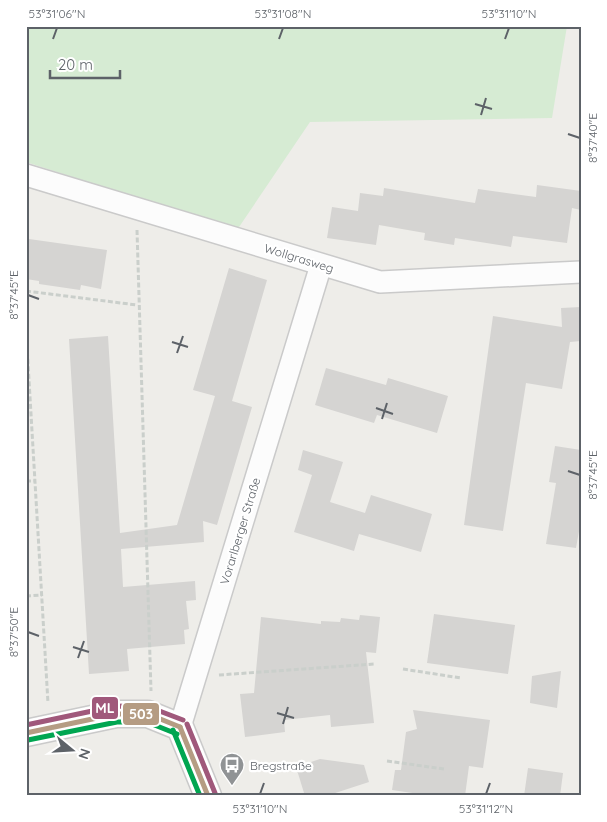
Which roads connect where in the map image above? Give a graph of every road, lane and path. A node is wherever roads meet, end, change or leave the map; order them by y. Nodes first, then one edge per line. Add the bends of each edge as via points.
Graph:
1 (26, 175) edge
2 (137, 207) junction
3 (321, 264) junction
4 (581, 272) edge
5 (26, 292) edge
6 (137, 305) junction
7 (26, 329) edge
8 (28, 372) edge
9 (26, 481) edge
10 (35, 481) junction
11 (42, 595) junction
12 (26, 596) edge
13 (374, 664) dead end
14 (403, 669) dead end
15 (196, 676) junction
16 (461, 678) dead end
17 (148, 714) junction
18 (180, 727) junction
19 (38, 730) edge
20 (387, 761) dead end
21 (444, 769) dead end
22 (208, 796) edge

1 - 2 street, Wollgrasweg
2 - 3 street, Wollgrasweg
2 - 6 path
3 - 4 street, Wollgrasweg via 380,282
3 - 15 street, Vorarlberger Straße
5 - 6 path
6 - 17 path via 151,678
7 - 8 path
8 - 10 path
9 - 10 path
10 - 11 path
11 - 12 path
11 - 19 path
13 - 15 path
14 - 16 path
15 - 18 street, Vorarlberger Straße
17 - 18 street
17 - 19 street via 116,714
18 - 22 street
20 - 21 path

